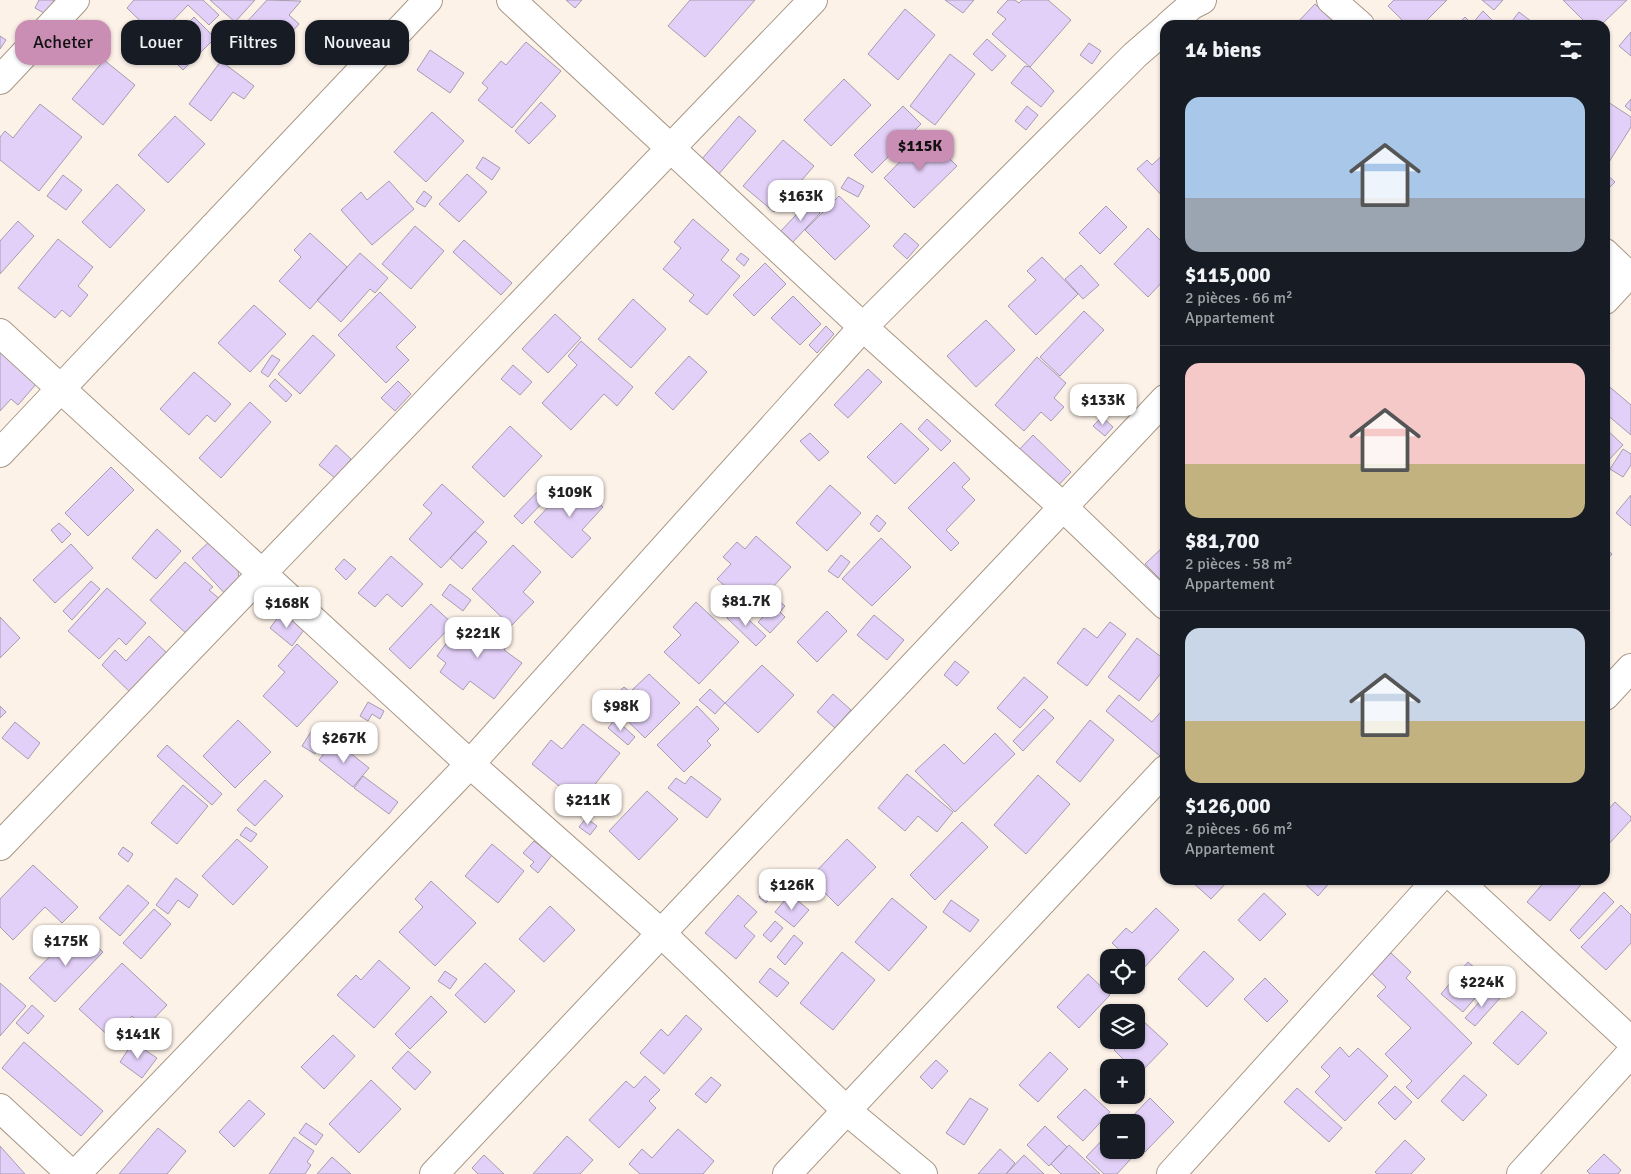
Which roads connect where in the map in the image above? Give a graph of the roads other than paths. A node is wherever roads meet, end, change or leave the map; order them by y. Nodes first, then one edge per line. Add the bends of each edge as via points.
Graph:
1 (75, 0) edge
2 (428, 0) edge
3 (511, 0) edge
4 (813, 0) edge
5 (1202, 0) edge
6 (1331, 0) edge
7 (1175, 20) edge
8 (1354, 20) edge
9 (1160, 33) edge
10 (0, 80) edge
11 (671, 148) junction
12 (1610, 258) edge
13 (1630, 276) edge
14 (1610, 295) edge
15 (863, 327) junction
16 (0, 333) edge
17 (60, 389) junction
18 (1160, 404) edge
19 (0, 453) edge
20 (1063, 507) junction
21 (262, 574) junction
22 (1160, 600) edge
23 (1631, 668) edge
24 (1610, 691) edge
25 (470, 764) junction
26 (1160, 775) edge
27 (0, 846) edge
28 (1432, 885) edge
29 (1462, 885) edge
30 (661, 933) junction
31 (1631, 1042) edge
32 (1631, 1053) edge
33 (0, 1108) edge
34 (846, 1111) junction
35 (71, 1174) edge
36 (76, 1174) edge
37 (434, 1174) edge
38 (787, 1174) edge
39 (923, 1174) edge
40 (1171, 1174) edge
41 (1521, 1174) edge

1 - 10 street
2 - 17 street
3 - 11 street
4 - 11 street
5 - 7 street
6 - 8 street
9 - 15 street
11 - 15 street
11 - 21 street
12 - 13 street
13 - 14 street
15 - 20 street
15 - 25 street
16 - 17 street
17 - 19 street
17 - 21 street
18 - 20 street
20 - 22 street
20 - 30 street
21 - 25 street
21 - 27 street
23 - 24 street
25 - 30 street
25 - 36 street
26 - 34 street
28 - 40 street
29 - 31 street
30 - 34 street
30 - 37 street
32 - 41 street
33 - 35 street
34 - 38 street
34 - 39 street

